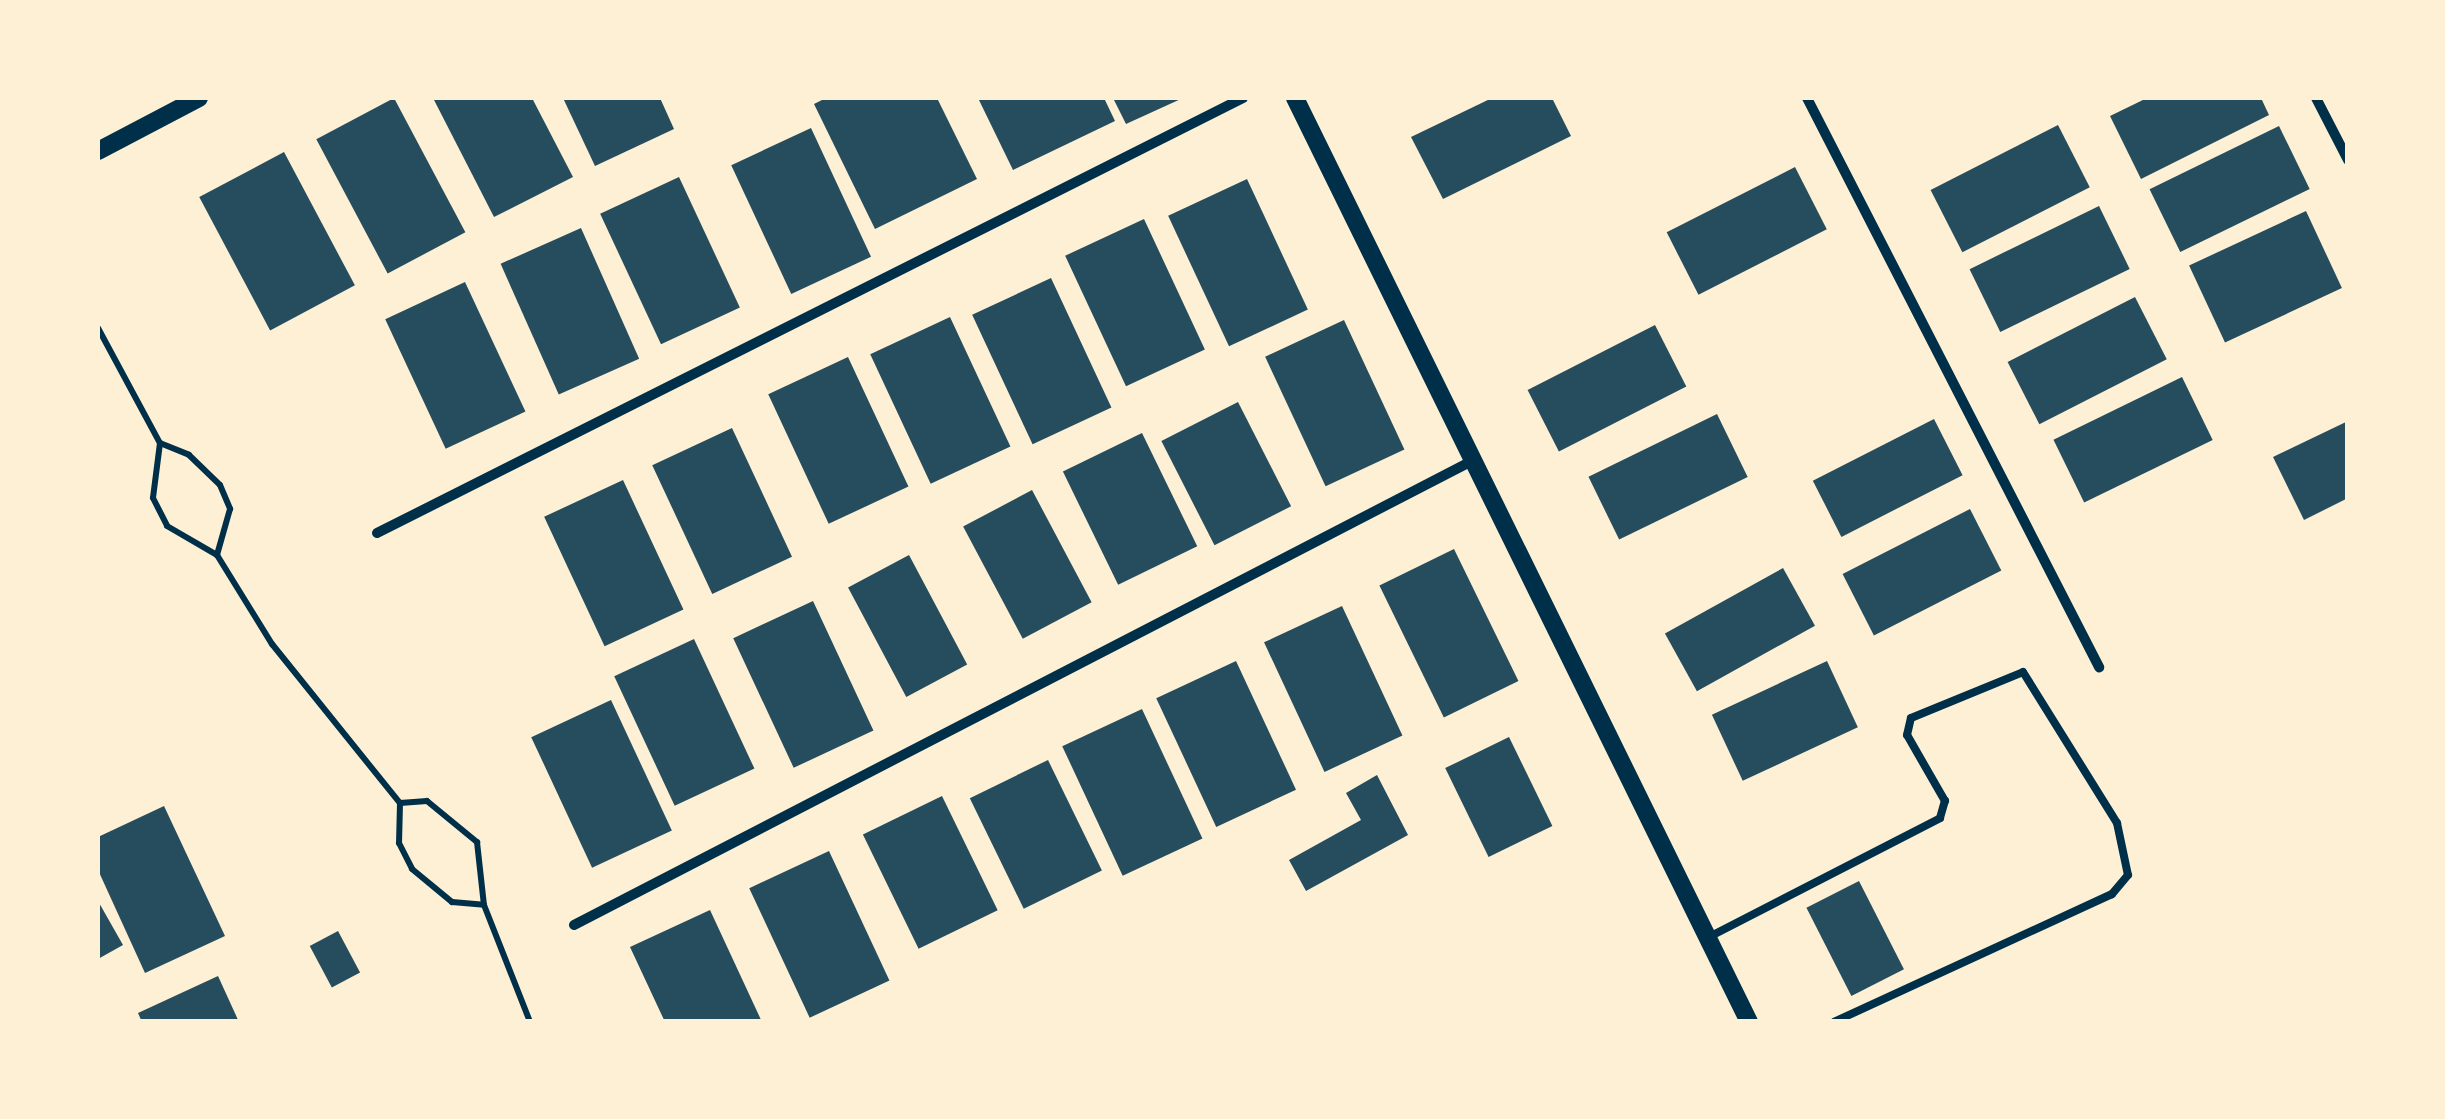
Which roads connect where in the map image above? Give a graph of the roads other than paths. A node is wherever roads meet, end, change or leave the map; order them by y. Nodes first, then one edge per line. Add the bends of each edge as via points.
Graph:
1 (199, 98) edge
2 (1243, 98) edge
3 (1294, 98) edge
4 (1807, 98) edge
5 (2316, 98) edge
6 (98, 151) edge
7 (2348, 160) edge
8 (1470, 462) junction
9 (377, 533) dead end
10 (2099, 667) dead end
11 (574, 925) dead end
12 (1707, 938) junction
13 (1750, 1022) edge
14 (1834, 1022) edge

1 - 6 street
2 - 9 street
3 - 8 street
4 - 10 street
5 - 7 street
8 - 11 street
8 - 12 street
12 - 13 street
12 - 14 lane via 1940,818 1945,801 1907,735 1911,718 2024,672 2118,823 2128,874 2112,894

